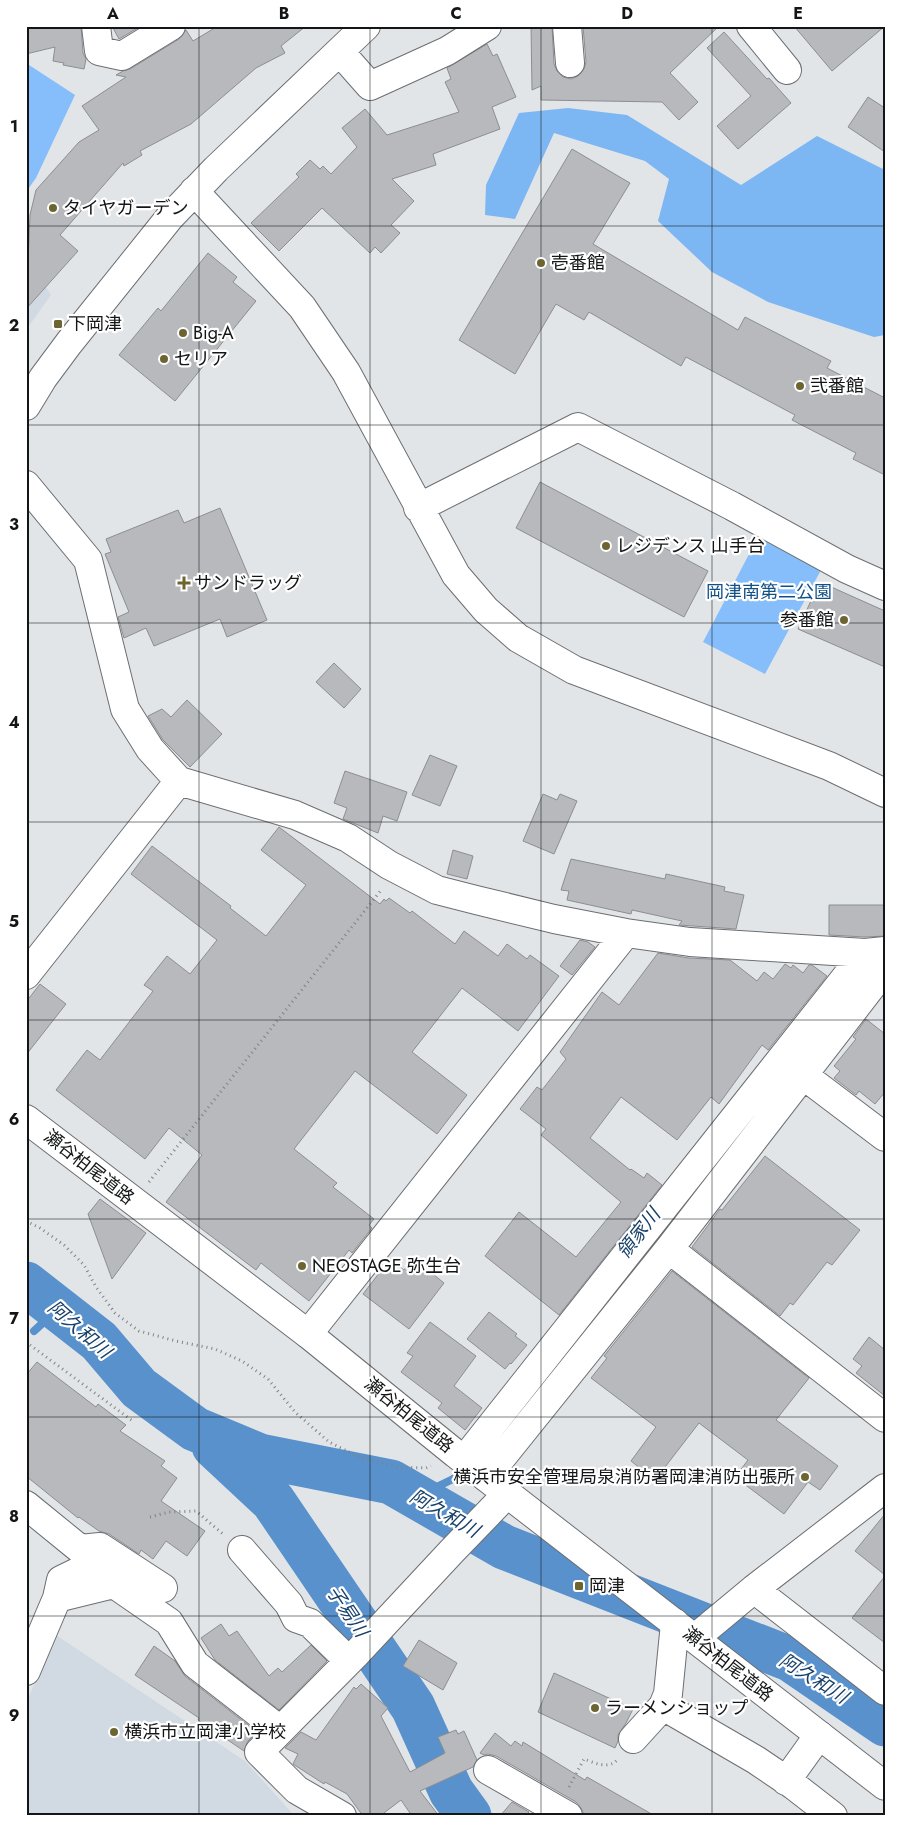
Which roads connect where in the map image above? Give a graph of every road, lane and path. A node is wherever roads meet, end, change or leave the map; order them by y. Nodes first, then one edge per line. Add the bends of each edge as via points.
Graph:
1 (96, 26) edge
2 (171, 26) edge
3 (366, 26) edge
4 (486, 26) edge
5 (567, 26) edge
6 (751, 26) edge
7 (340, 52) junction
8 (570, 63) dead end
9 (787, 70) dead end
10 (194, 192) junction
11 (26, 406) edge
12 (26, 485) edge
13 (418, 508) junction
14 (885, 586) edge
15 (179, 781) junction
16 (885, 793) edge
17 (398, 869) junction
18 (626, 933) junction
19 (878, 958) edge
20 (26, 975) edge
21 (803, 1075) junction
22 (26, 1119) edge
23 (885, 1138) edge
24 (134, 1202) junction
25 (26, 1221) edge
26 (669, 1249) junction
27 (308, 1334) junction
28 (26, 1342) edge
29 (885, 1418) edge
30 (134, 1422) dead end
31 (460, 1457) junction
32 (486, 1477) junction
33 (885, 1488) edge
34 (500, 1500) junction
35 (26, 1505) edge
36 (150, 1517) dead end
37 (242, 1550) joint
38 (112, 1555) junction
39 (163, 1588) dead end
40 (754, 1589) junction
41 (57, 1598) junction
42 (685, 1630) junction
43 (359, 1651) junction
44 (26, 1671) edge
45 (885, 1691) edge
46 (663, 1706) junction
47 (280, 1730) junction
48 (819, 1735) junction
49 (633, 1738) joint
50 (488, 1770) dead end
51 (576, 1774) dead end
52 (786, 1781) junction
53 (885, 1786) edge
54 (342, 1816) edge
55 (568, 1816) edge
56 (833, 1816) edge

1 - 2 street via 99,51 122,56
3 - 7 street
4 - 7 street via 447,51 370,86
5 - 8 street
6 - 9 street
7 - 10 street
10 - 11 street via 119,279 43,378
10 - 13 street via 302,307 346,372
12 - 15 street via 88,560 125,709 150,749
13 - 14 street via 578,427
13 - 16 street via 456,575 486,610 518,638 574,670 829,766
15 - 17 street via 295,815 348,838
15 - 20 street
17 - 18 street via 437,890
17 - 24 path
18 - 19 street via 690,942
18 - 27 street
19 - 21 street
19 - 31 street
21 - 23 street
21 - 26 street
22 - 24 street, 瀬谷柏尾道路
24 - 27 street, 瀬谷柏尾道路
25 - 31 path via 64,1245 84,1265 114,1312 139,1331 215,1349 242,1361 268,1379 295,1412 329,1442 359,1457 396,1467 426,1468
26 - 29 street
26 - 32 street
27 - 31 street, 瀬谷柏尾道路
28 - 30 path
31 - 32 street, 瀬谷柏尾道路
32 - 34 street, 瀬谷柏尾道路
33 - 40 street
34 - 42 street, 瀬谷柏尾道路
34 - 43 street
35 - 38 street via 80,1549 100,1547
36 - 37 path via 169,1512 196,1512
37 - 43 street via 289,1604 296,1618
38 - 39 street
38 - 41 street via 61,1580
40 - 42 street
40 - 45 street
41 - 44 street
41 - 47 street via 114,1584 169,1622 195,1664
42 - 46 street
42 - 48 street, 瀬谷柏尾道路
43 - 47 street
46 - 49 street
46 - 52 street
47 - 54 street via 259,1752 297,1790
48 - 52 street
48 - 53 street, 瀬谷柏尾道路
49 - 51 path via 615,1762 603,1766 584,1759
50 - 55 street
52 - 56 street

